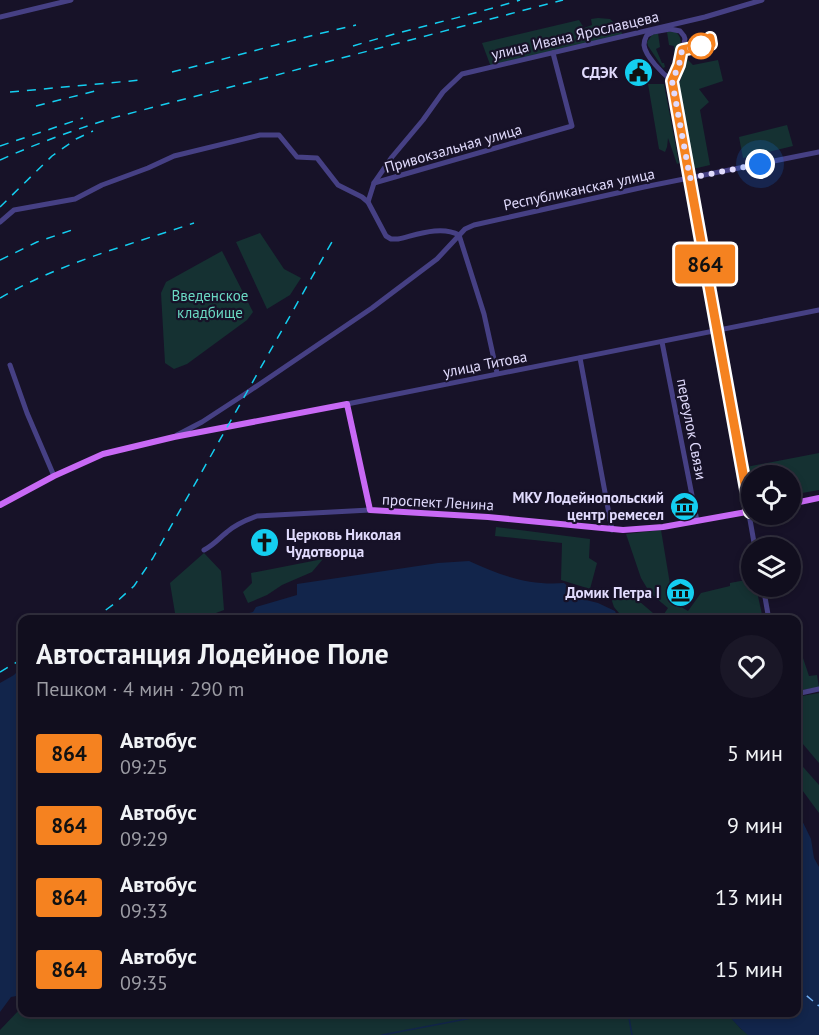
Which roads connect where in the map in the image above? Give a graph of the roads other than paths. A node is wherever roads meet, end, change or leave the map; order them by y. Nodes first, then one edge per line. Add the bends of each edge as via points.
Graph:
1 (71, 0) edge
2 (762, 0) edge
3 (0, 17) edge
4 (691, 20) junction
5 (680, 30) junction
6 (632, 34) junction
7 (645, 40) junction
8 (553, 53) junction
9 (462, 74) joint
10 (672, 81) junction
11 (819, 152) edge
12 (690, 178) junction
13 (374, 183) junction
14 (368, 202) junction
15 (0, 222) edge
16 (459, 235) junction
17 (819, 310) edge
18 (716, 330) junction
19 (662, 342) junction
20 (580, 358) junction
21 (10, 365) dead end
22 (497, 374) junction
23 (347, 404) junction
24 (174, 437) junction
25 (742, 465) edge
26 (54, 476) junction
27 (819, 498) edge
28 (801, 502) edge
29 (0, 505) edge
30 (370, 510) junction
31 (741, 514) edge
32 (697, 521) junction
33 (612, 530) junction
34 (204, 550) dead end
35 (765, 597) edge
36 (768, 615) edge
37 (819, 689) edge
38 (801, 693) edge

1 - 3 street
2 - 4 street, улица Ивана Ярославцева
4 - 5 street
4 - 6 street, улица Ивана Ярославцева
5 - 7 street via 653,32
5 - 10 street via 685,39
6 - 7 street
6 - 8 street, улица Ивана Ярославцева
7 - 10 street via 645,50 658,70
8 - 9 street, улица Ивана Ярославцева
8 - 13 street, Привокзальная улица via 572,126
9 - 13 street, Привокзальная улица via 443,92
10 - 12 street
11 - 12 street, Республиканская улица
12 - 16 street, Республиканская улица via 484,222
12 - 18 street
13 - 14 street
14 - 15 street via 338,185 317,158 297,157 279,135 260,135 174,156 102,184 75,200 14,210
14 - 16 street via 391,239 442,230
16 - 22 street via 484,314
16 - 24 street, Республиканская улица via 437,259 372,308
17 - 18 street, улица Титова
18 - 19 street, улица Титова
18 - 25 street
19 - 20 street, улица Титова
19 - 32 street, переулок Связи
20 - 22 street, улица Титова
20 - 33 street
21 - 26 street
22 - 23 street, улица Титова
23 - 24 main road, улица Титова
23 - 30 main road
24 - 26 main road, улица Титова via 103,454
26 - 29 main road, улица Титова
27 - 28 main road
30 - 33 main road, проспект Ленина
30 - 34 street, проспект Ленина via 257,516 227,531 215,545
31 - 32 main road, проспект Ленина
32 - 33 main road, проспект Ленина
35 - 36 street
37 - 38 street

